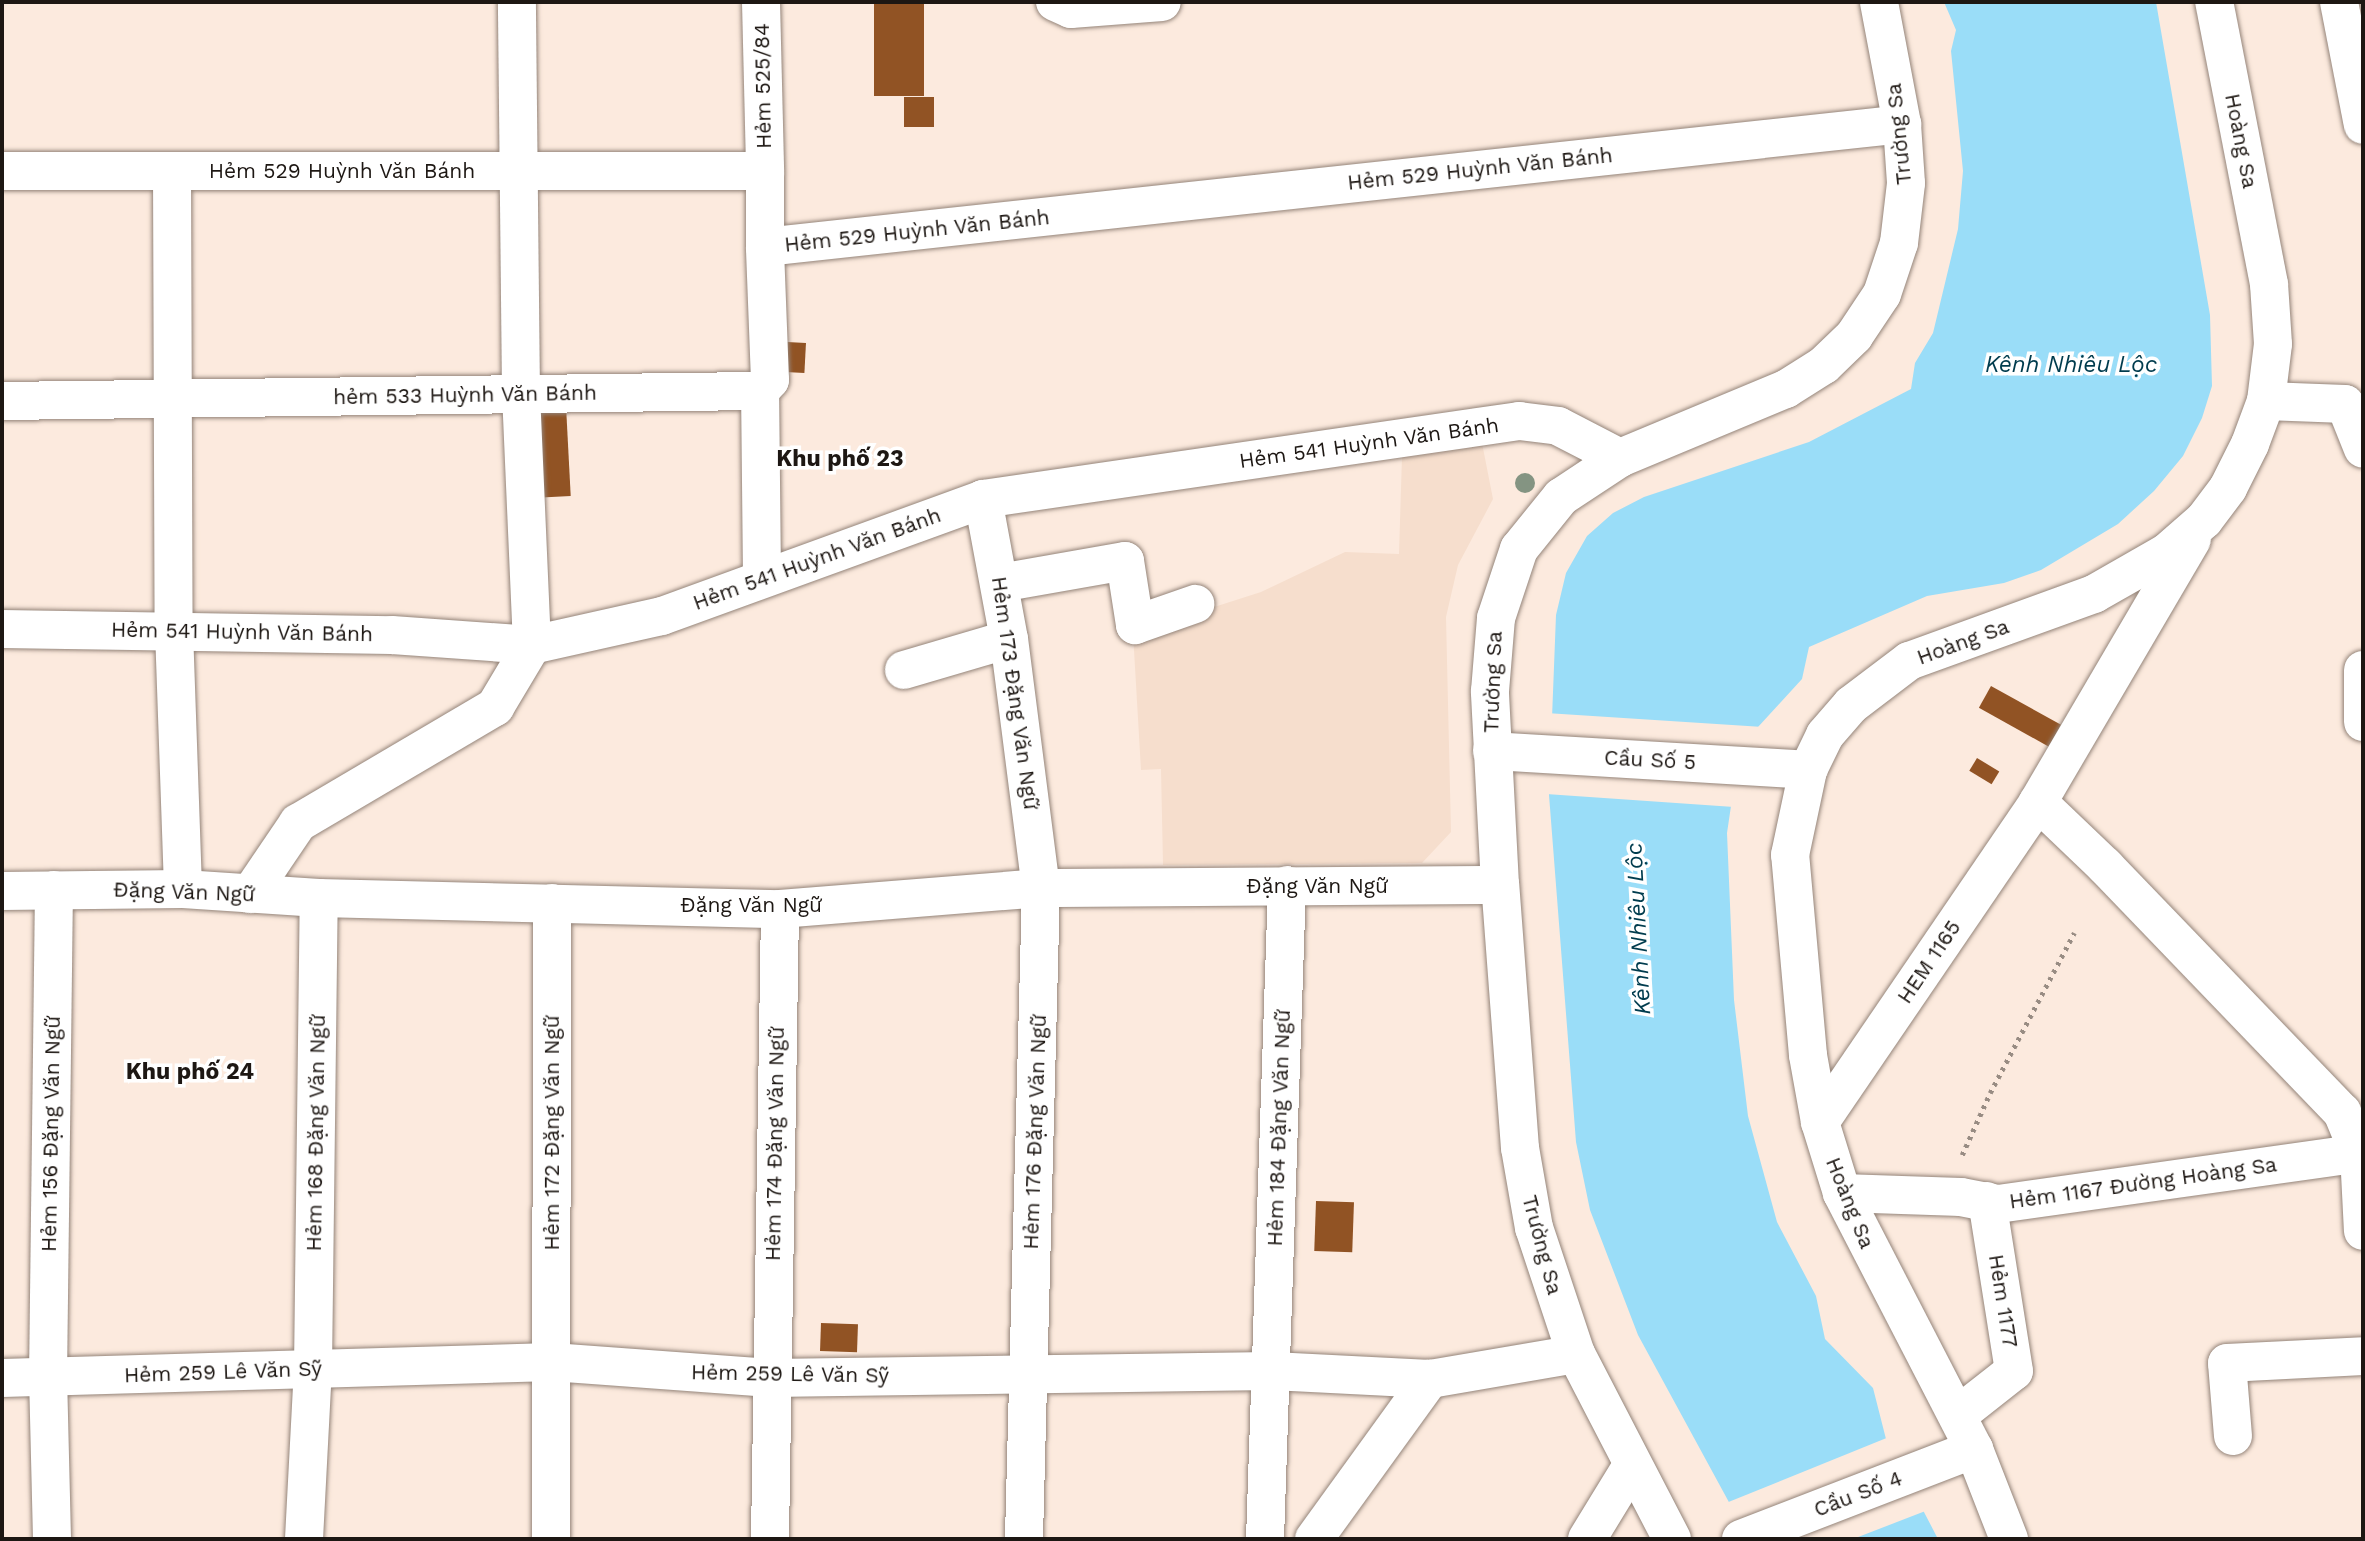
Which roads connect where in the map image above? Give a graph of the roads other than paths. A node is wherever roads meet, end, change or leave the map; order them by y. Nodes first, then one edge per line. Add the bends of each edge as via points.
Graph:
1 (517, 2) edge
2 (761, 2) edge
3 (1055, 2) edge
4 (1162, 2) edge
5 (1879, 2) edge
6 (2214, 2) edge
7 (2339, 2) edge
8 (1902, 124) junction
9 (2363, 125) edge
10 (2, 171) edge
11 (172, 171) junction
12 (521, 171) junction
13 (765, 171) junction
14 (765, 247) junction
15 (760, 391) junction
16 (521, 394) junction
17 (170, 400) junction
18 (2, 401) edge
19 (2266, 401) junction
20 (2363, 449) edge
21 (1620, 458) junction
22 (983, 499) junction
23 (2204, 520) junction
24 (762, 577) junction
25 (1000, 583) junction
26 (1195, 604) dead end
27 (2, 629) edge
28 (174, 630) junction
29 (1009, 639) junction
30 (532, 645) junction
31 (904, 670) dead end
32 (2363, 670) edge
33 (2363, 722) edge
34 (1492, 751) junction
35 (1808, 770) junction
36 (2038, 802) junction
37 (1287, 885) junction
38 (1500, 885) junction
39 (1041, 888) junction
40 (183, 889) junction
41 (54, 890) junction
42 (2, 891) edge
43 (250, 894) junction
44 (319, 898) junction
45 (552, 903) junction
46 (779, 909) junction
47 (1820, 1122) junction
48 (2361, 1149) edge
49 (1842, 1192) junction
50 (1987, 1201) junction
51 (2363, 1231) edge
52 (1576, 1354) junction
53 (2363, 1356) edge
54 (552, 1362) junction
55 (313, 1369) junction
56 (1272, 1371) junction
57 (1029, 1375) junction
58 (2, 1378) edge
59 (770, 1378) junction
60 (48, 1379) junction
61 (1430, 1379) junction
62 (1966, 1432) junction
63 (2233, 1436) dead end
64 (1631, 1467) junction
65 (52, 1539) edge
66 (304, 1539) edge
67 (551, 1539) edge
68 (770, 1539) edge
69 (1024, 1539) edge
70 (1265, 1539) edge
71 (1314, 1539) edge
72 (1587, 1539) edge
73 (1672, 1539) edge
74 (1741, 1539) edge
75 (2008, 1539) edge

1 - 12 street
2 - 13 street, Hẻm 525/84
3 - 4 street via 1071,9
5 - 8 street, Trường Sa
6 - 19 street, Hoàng Sa via 2269,284 2273,344
7 - 9 street
8 - 14 street, Hẻm 529 Huỳnh Văn Bánh
8 - 21 street, Trường Sa via 1906,183 1899,243 1882,294 1854,336 1824,365 1786,389
10 - 11 street, Hẻm 529 Huỳnh Văn Bánh
11 - 12 street, Hẻm 529 Huỳnh Văn Bánh
11 - 17 street
12 - 13 street, Hẻm 529 Huỳnh Văn Bánh
12 - 16 street
13 - 14 street, Hẻm 529 Huỳnh Văn Bánh
14 - 15 street via 770,380
15 - 16 street, hẻm 533 Huỳnh Văn Bánh
15 - 24 street
16 - 17 street, hẻm 533 Huỳnh Văn Bánh
16 - 30 street
17 - 18 street, hẻm 533 Huỳnh Văn Bánh
17 - 28 street
19 - 20 street via 2345,404
19 - 23 street, Hoàng Sa via 2239,466
21 - 22 street, Hẻm 541 Huỳnh Văn Bánh via 1558,426 1519,421
21 - 34 street, Trường Sa via 1561,497 1519,549 1494,631
22 - 24 street, Hẻm 541 Huỳnh Văn Bánh
22 - 25 street, Hẻm 173 Đặng Văn Ngữ
23 - 35 street, Hoàng Sa via 2166,553 2094,594 1909,661 1851,705 1825,735
23 - 36 street, HEM 1165
24 - 30 street, Hẻm 541 Huỳnh Văn Bánh via 662,616
25 - 26 street via 1125,561 1135,625
25 - 29 street, Hẻm 173 Đặng Văn Ngữ
27 - 28 street, Hẻm 541 Huỳnh Văn Bánh
28 - 30 street, Hẻm 541 Huỳnh Văn Bánh via 392,635
28 - 40 street
29 - 31 street
29 - 39 street, Hẻm 173 Đặng Văn Ngữ
30 - 43 street via 495,707 298,823
32 - 33 street
34 - 35 street, Cầu Số 5
34 - 38 street, Trường Sa
35 - 47 street, Hoàng Sa via 1790,855 1798,970
36 - 47 street, HEM 1165
36 - 48 street via 2342,1112
37 - 38 street, Đặng Văn Ngữ
37 - 39 street, Đặng Văn Ngữ
37 - 56 street, Hẻm 184 Đặng Văn Ngữ
38 - 52 street, Trường Sa via 1520,1148 1534,1228
39 - 46 street, Đặng Văn Ngữ
39 - 57 street, Hẻm 176 Đặng Văn Ngữ
40 - 41 street, Đặng Văn Ngữ
40 - 43 street, Đặng Văn Ngữ
41 - 42 street, Đặng Văn Ngữ
41 - 60 street, Hẻm 156 Đặng Văn Ngữ
43 - 44 street, Đặng Văn Ngữ
44 - 45 street, Đặng Văn Ngữ
44 - 55 street, Hẻm 168 Đặng Văn Ngữ
45 - 46 street, Đặng Văn Ngữ
45 - 54 street, Hẻm 172 Đặng Văn Ngữ
46 - 59 street, Hẻm 174 Đặng Văn Ngữ
47 - 49 street, Hoàng Sa
48 - 50 street, Hẻm 1167 Đường Hoàng Sa via 2011,1202
48 - 51 street
49 - 50 street, Hẻm 1167 Đường Hoàng Sa
49 - 62 street, Hoàng Sa
50 - 62 street, Hẻm 1177 via 2014,1371
52 - 61 street, Hẻm 259 Lê Văn Sỹ
52 - 64 street, Trường Sa
53 - 63 street via 2227,1363
54 - 55 street, Hẻm 259 Lê Văn Sỹ
54 - 59 street, Hẻm 259 Lê Văn Sỹ
54 - 67 street, Hẻm 172 Đặng Văn Ngữ
55 - 60 street, Hẻm 259 Lê Văn Sỹ
55 - 66 street, Hẻm 168 Đặng Văn Ngữ
56 - 57 street, Hẻm 259 Lê Văn Sỹ
56 - 61 street, Hẻm 259 Lê Văn Sỹ
56 - 70 street, Hẻm 184 Đặng Văn Ngữ
57 - 59 street, Hẻm 259 Lê Văn Sỹ
57 - 69 street, Hẻm 176 Đặng Văn Ngữ
58 - 60 street, Hẻm 259 Lê Văn Sỹ
59 - 68 street, Hẻm 174 Đặng Văn Ngữ
60 - 65 street, Hẻm 156 Đặng Văn Ngữ
61 - 71 street
62 - 74 street, Cầu Số 4 via 1922,1469
62 - 75 street, Hoàng Sa
64 - 72 street
64 - 73 street, Trường Sa

